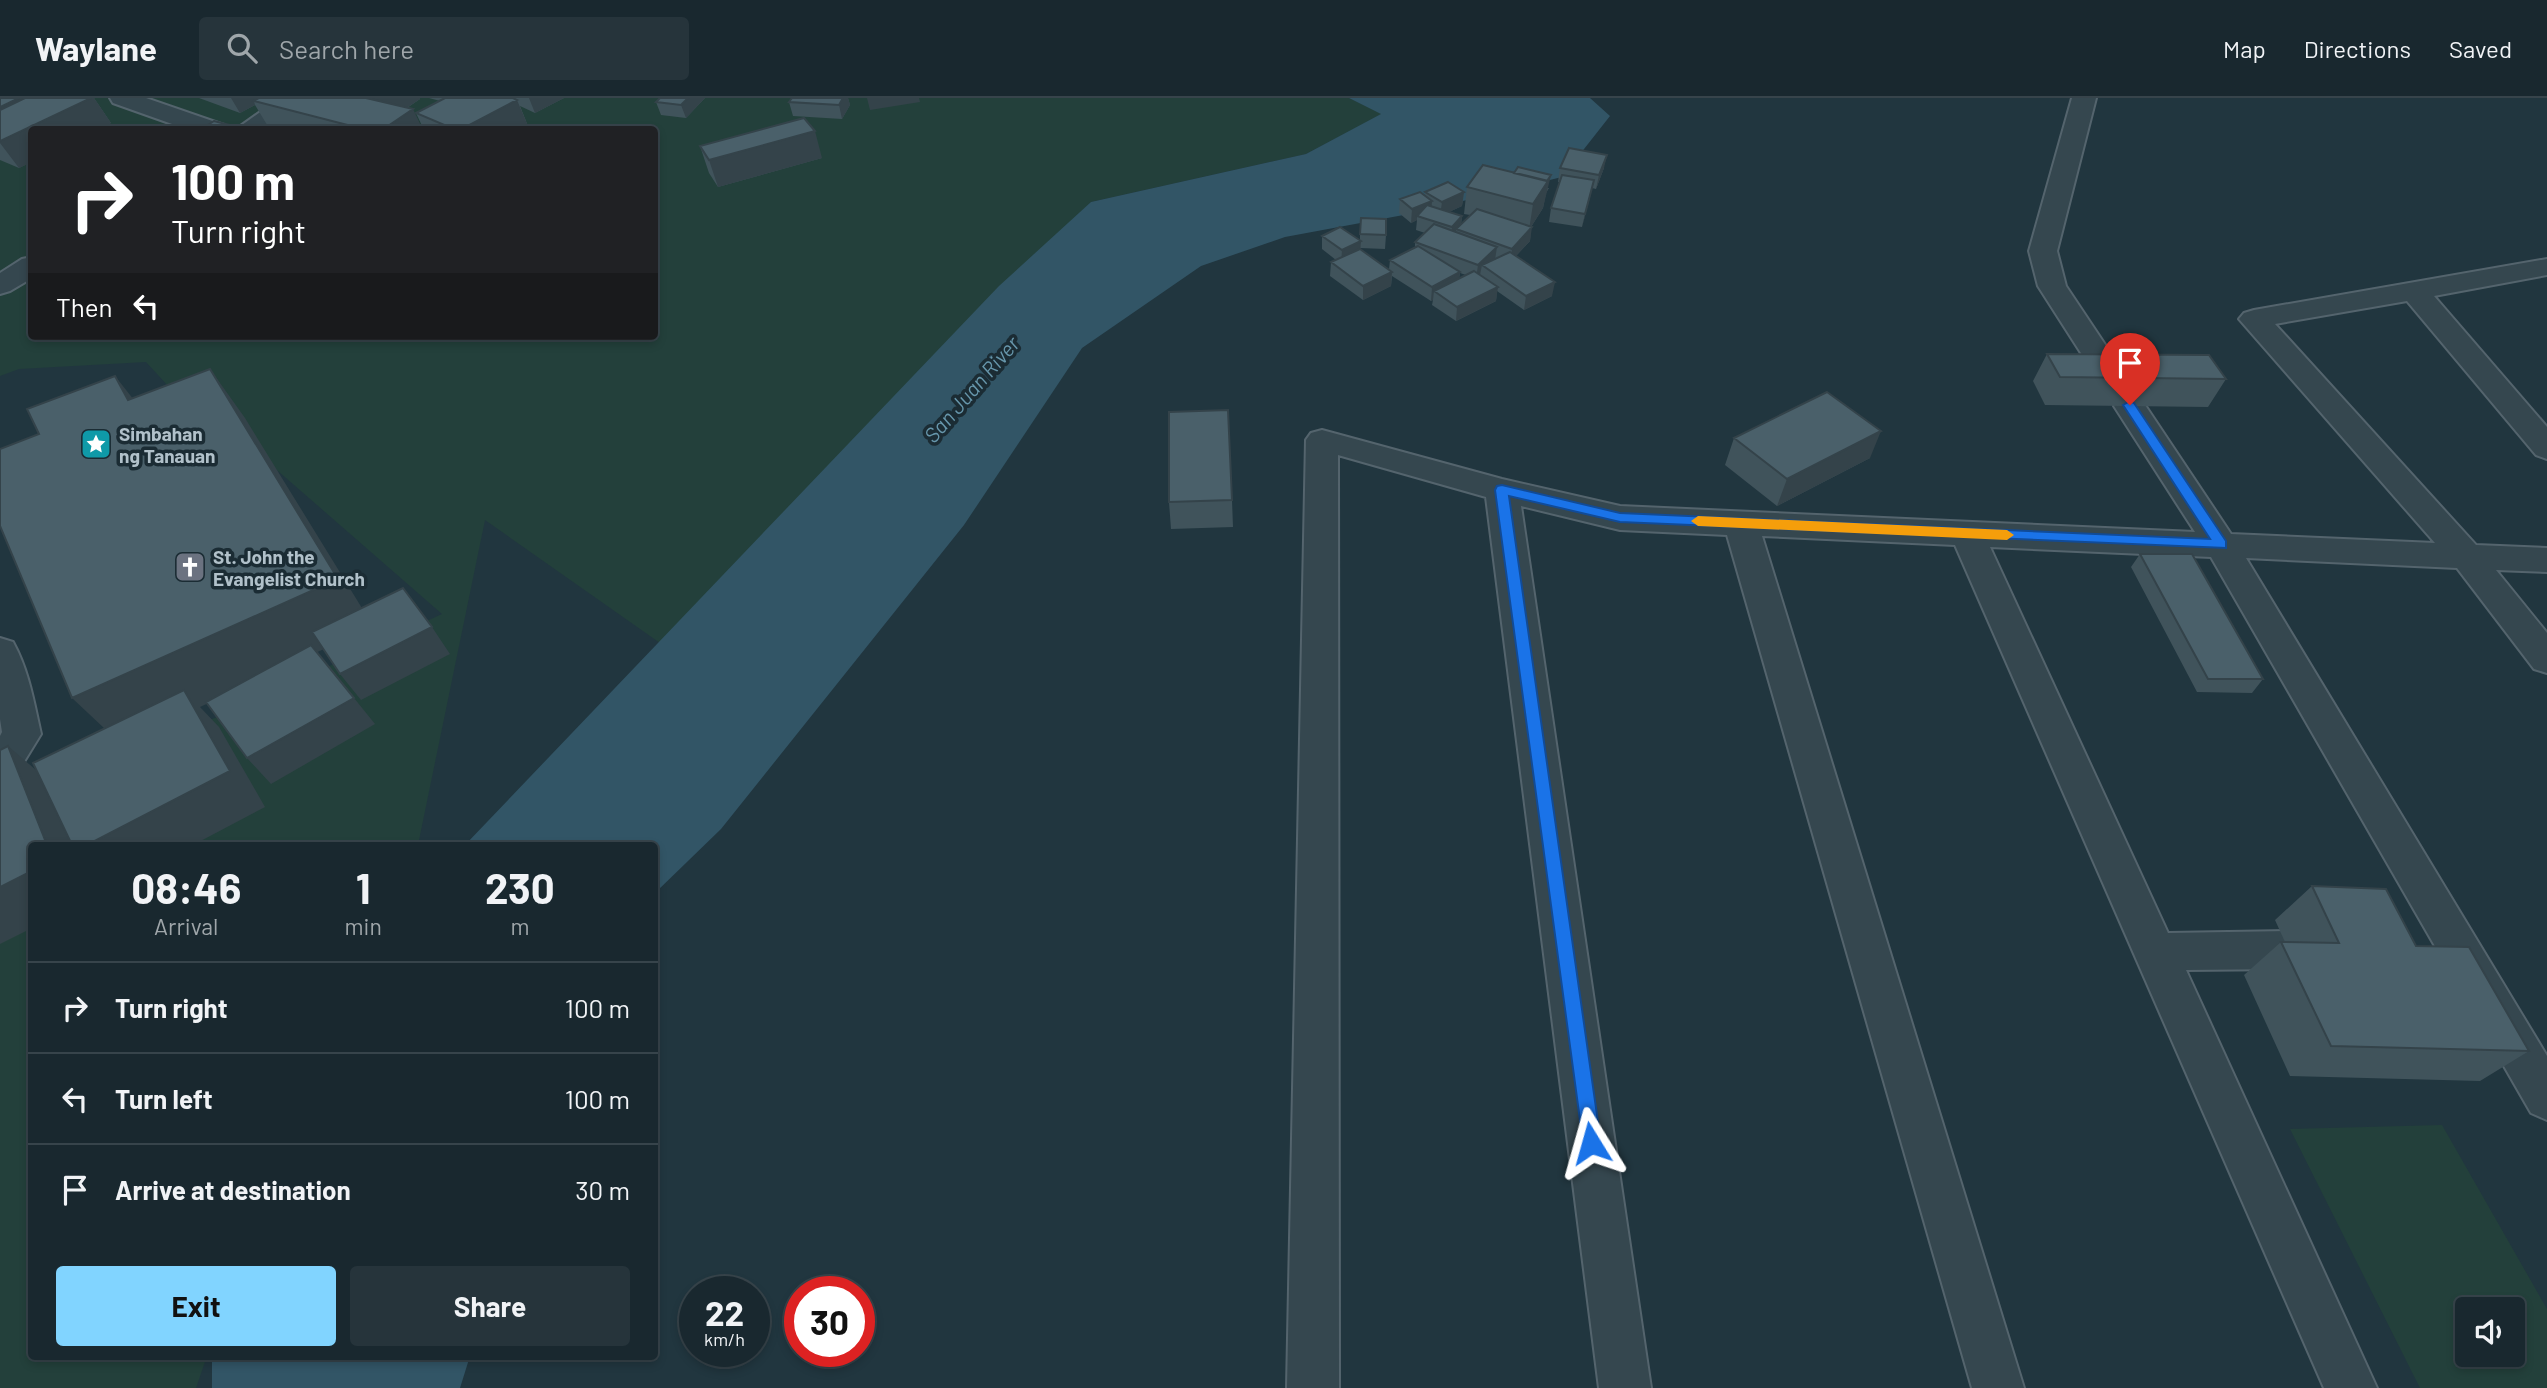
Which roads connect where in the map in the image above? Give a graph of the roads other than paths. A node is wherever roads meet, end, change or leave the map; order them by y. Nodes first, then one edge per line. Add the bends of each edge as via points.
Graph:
1 (122, 98) edge
2 (298, 98) edge
3 (2084, 98) edge
4 (203, 126) edge
5 (253, 126) edge
6 (2547, 267) edge
7 (28, 268) edge
8 (0, 285) edge
9 (2414, 291) junction
10 (2547, 448) edge
11 (1502, 490) junction
12 (1741, 523) junction
13 (1967, 533) junction
14 (2221, 545) junction
15 (2468, 556) junction
16 (2547, 560) edge
17 (0, 652) edge
18 (2547, 659) edge
19 (0, 767) edge
20 (2457, 945) junction
21 (2415, 946) edge
22 (2288, 950) edge
23 (2156, 952) junction
24 (2547, 1098) edge
25 (1312, 1388) edge
26 (1625, 1388) edge
27 (1998, 1388) edge
28 (2351, 1388) edge

1 - 4 street
2 - 5 street
3 - 14 street via 2043,251 2052,286
6 - 9 street
7 - 8 street
9 - 10 street
9 - 15 street via 2254,319
11 - 12 street via 1620,518
11 - 25 street via 1322,440
11 - 26 street
12 - 13 street
12 - 27 street
13 - 14 street
13 - 23 street
14 - 15 street
14 - 20 street
15 - 16 street
15 - 18 street
17 - 19 street via 22,734
20 - 21 street
20 - 24 street
22 - 23 street
23 - 28 street

